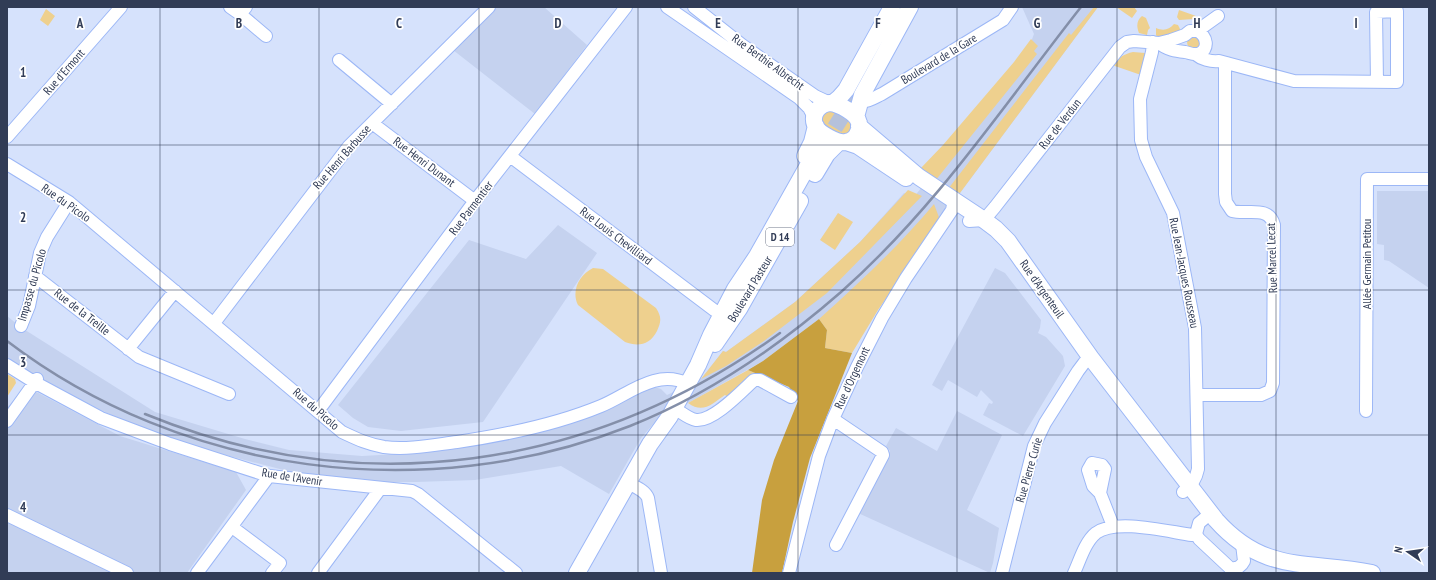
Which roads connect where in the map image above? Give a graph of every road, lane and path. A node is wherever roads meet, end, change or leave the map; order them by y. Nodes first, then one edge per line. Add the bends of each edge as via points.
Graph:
1 (121, 7) edge
2 (489, 7) edge
3 (626, 7) edge
4 (668, 7) edge
5 (694, 7) edge
6 (892, 7) edge
7 (898, 7) edge
8 (904, 7) edge
9 (910, 7) edge
10 (1012, 7) edge
11 (238, 9) edge
12 (1220, 12) edge
13 (709, 18) junction
14 (1197, 31) junction
15 (1185, 35) junction
16 (266, 36) dead end
17 (1156, 43) junction
18 (1206, 43) junction
19 (725, 48) junction
20 (1191, 53) junction
21 (339, 60) dead end
22 (1223, 62) junction
23 (1377, 82) junction
24 (856, 96) junction
25 (831, 103) junction
26 (392, 104) junction
27 (372, 122) junction
28 (815, 122) junction
29 (858, 122) junction
30 (7, 137) edge
31 (843, 142) junction
32 (510, 156) junction
33 (7, 164) edge
34 (1429, 179) edge
35 (475, 201) junction
36 (70, 202) junction
37 (953, 205) junction
38 (976, 220) junction
39 (35, 276) junction
40 (738, 285) junction
41 (175, 291) junction
42 (723, 312) junction
43 (214, 323) junction
44 (20, 326) dead end
45 (722, 334) junction
46 (128, 349) junction
47 (1088, 360) junction
48 (7, 365) edge
49 (698, 365) junction
50 (35, 381) junction
51 (688, 384) junction
52 (229, 394) dead end
53 (1197, 395) junction
54 (791, 397) dead end
55 (318, 411) junction
56 (1366, 411) dead end
57 (672, 412) junction
58 (833, 419) junction
59 (7, 421) edge
60 (1085, 465) dead end
61 (269, 476) junction
62 (632, 486) junction
63 (380, 489) junction
64 (1187, 489) junction
65 (7, 515) edge
66 (1207, 516) junction
67 (1113, 526) junction
68 (232, 527) junction
69 (1196, 534) junction
70 (836, 545) dead end
71 (1239, 561) edge
72 (1310, 569) edge
73 (127, 573) edge
74 (197, 573) edge
75 (272, 573) edge
76 (318, 573) edge
77 (516, 573) edge
78 (577, 573) edge
79 (589, 573) edge
80 (661, 573) edge
81 (789, 573) edge
82 (1002, 573) edge
83 (1074, 573) edge
84 (1292, 573) edge
85 (1372, 573) edge

1 - 30 street, Rue d'Ermont
2 - 26 street, Rue Henri Barbusse
3 - 32 street, Rue Parmentier
4 - 19 street, Rue Berthie Albrecht
5 - 13 street, Rue Berthie Albrecht
6 - 25 main road via 846,90
7 - 24 main road
8 - 24 main road
9 - 24 main road
10 - 24 street, Boulevard de la Gare via 1003,20 882,94 864,102
11 - 16 street
12 - 14 street
12 - 18 street
13 - 19 street, Rue Berthie Albrecht
13 - 25 street, Rue Berthie Albrecht via 742,45 815,96
14 - 15 street via 1190,31
14 - 18 street via 1203,34
15 - 17 street
15 - 20 street via 1183,46
17 - 20 street
17 - 38 street, Rue de Verdun via 1134,41 1120,47 995,207
17 - 53 street, Rue Jean-Jacques Rousseau via 1140,99 1141,140 1146,157 1173,213 1195,328
18 - 20 street via 1202,51
18 - 22 street via 1208,51
19 - 28 street, Rue Berthie Albrecht via 799,98 809,108
20 - 22 street via 1200,58
21 - 26 street
22 - 23 street via 1294,81
22 - 53 street, Rue Marcel Lecat via 1226,202 1237,212 1268,215 1274,225 1273,383 1270,391 1261,395
23 - 23 street via 1397,82 1397,11 1376,12
24 - 29 main road
25 - 28 main road via 819,107 815,113
25 - 29 main road
26 - 27 street, Rue Henri Barbusse
27 - 35 street, Rue Henri Dunant
27 - 43 street, Rue Henri Barbusse via 335,163
28 - 31 main road via 822,132
28 - 40 main road, Boulevard Pasteur / D 14 via 811,145 770,218
29 - 31 main road via 856,136
29 - 37 main road, Rue d'Argenteuil
31 - 37 main road, Rue d'Argenteuil via 858,146
31 - 45 main road, Boulevard Pasteur / D 14 via 831,150 822,161 739,309
32 - 35 street, Rue Parmentier
32 - 42 street, Rue Louis Chevilliard via 714,310
33 - 36 street, Rue du Picolo
34 - 56 street, Allée Germain Petitou via 1367,179
35 - 55 street, Rue Parmentier
36 - 39 street, Impasse du Picolo via 47,236
36 - 41 street, Rue du Picolo
37 - 38 main road, Rue d'Argenteuil
37 - 58 street, Rue d'Orgemont via 882,318
38 - 47 main road, Rue d'Argenteuil via 996,229 1018,254
39 - 44 street, Impasse du Picolo via 29,306
39 - 46 street, Rue de la Treille
40 - 42 main road, Boulevard Pasteur / D 14
40 - 45 main road, Boulevard Pasteur / D 14 via 821,147 735,304
41 - 43 street, Rue du Picolo
41 - 46 street
42 - 49 main road, Boulevard Pasteur / D 14
43 - 55 street, Rue du Picolo
45 - 49 main road, Boulevard Pasteur / D 14
46 - 52 street, Rue de la Treille via 139,357
47 - 64 main road, Rue d'Argenteuil
47 - 82 street, Rue Pierre Curie via 1045,423 1034,446
48 - 50 street, Rue de l'Avenir
49 - 51 main road, Boulevard Pasteur / D 14
50 - 59 street
50 - 61 street, Rue de l'Avenir via 101,418 170,444
51 - 55 street, Rue du Picolo via 677,380 656,380 601,406 567,418 506,434 425,447 385,447 363,443 342,432
51 - 57 main road, Boulevard Pasteur / D 14
53 - 64 street, Rue Jean-Jacques Rousseau via 1198,469 1194,481
54 - 57 street via 760,380 754,380 705,419 696,420
57 - 62 main road, Boulevard Pasteur / D 14 via 659,449
58 - 70 street via 883,455
58 - 81 street, Rue d'Orgemont via 818,456
60 - 67 street via 1092,463 1102,465 1105,469 1100,492
61 - 63 street, Rue de l'Avenir
61 - 68 street
62 - 78 main road, Boulevard Pasteur / D 14
62 - 79 main road, Boulevard Pasteur / D 14
62 - 80 street via 645,493 648,498
63 - 76 street
63 - 77 street, Rue de l'Avenir via 412,491 418,494
64 - 66 main road, Rue d'Argenteuil
65 - 73 street
66 - 69 street via 1199,523
66 - 71 main road, Rue d'Argenteuil
67 - 69 street
67 - 83 street via 1096,534 1085,548
68 - 74 street
68 - 75 street via 280,563
69 - 71 street via 1230,568
71 - 72 main road, Rue d'Argenteuil via 1266,556
71 - 84 main road, Rue d'Argenteuil
72 - 85 main road, Rue d'Argenteuil

